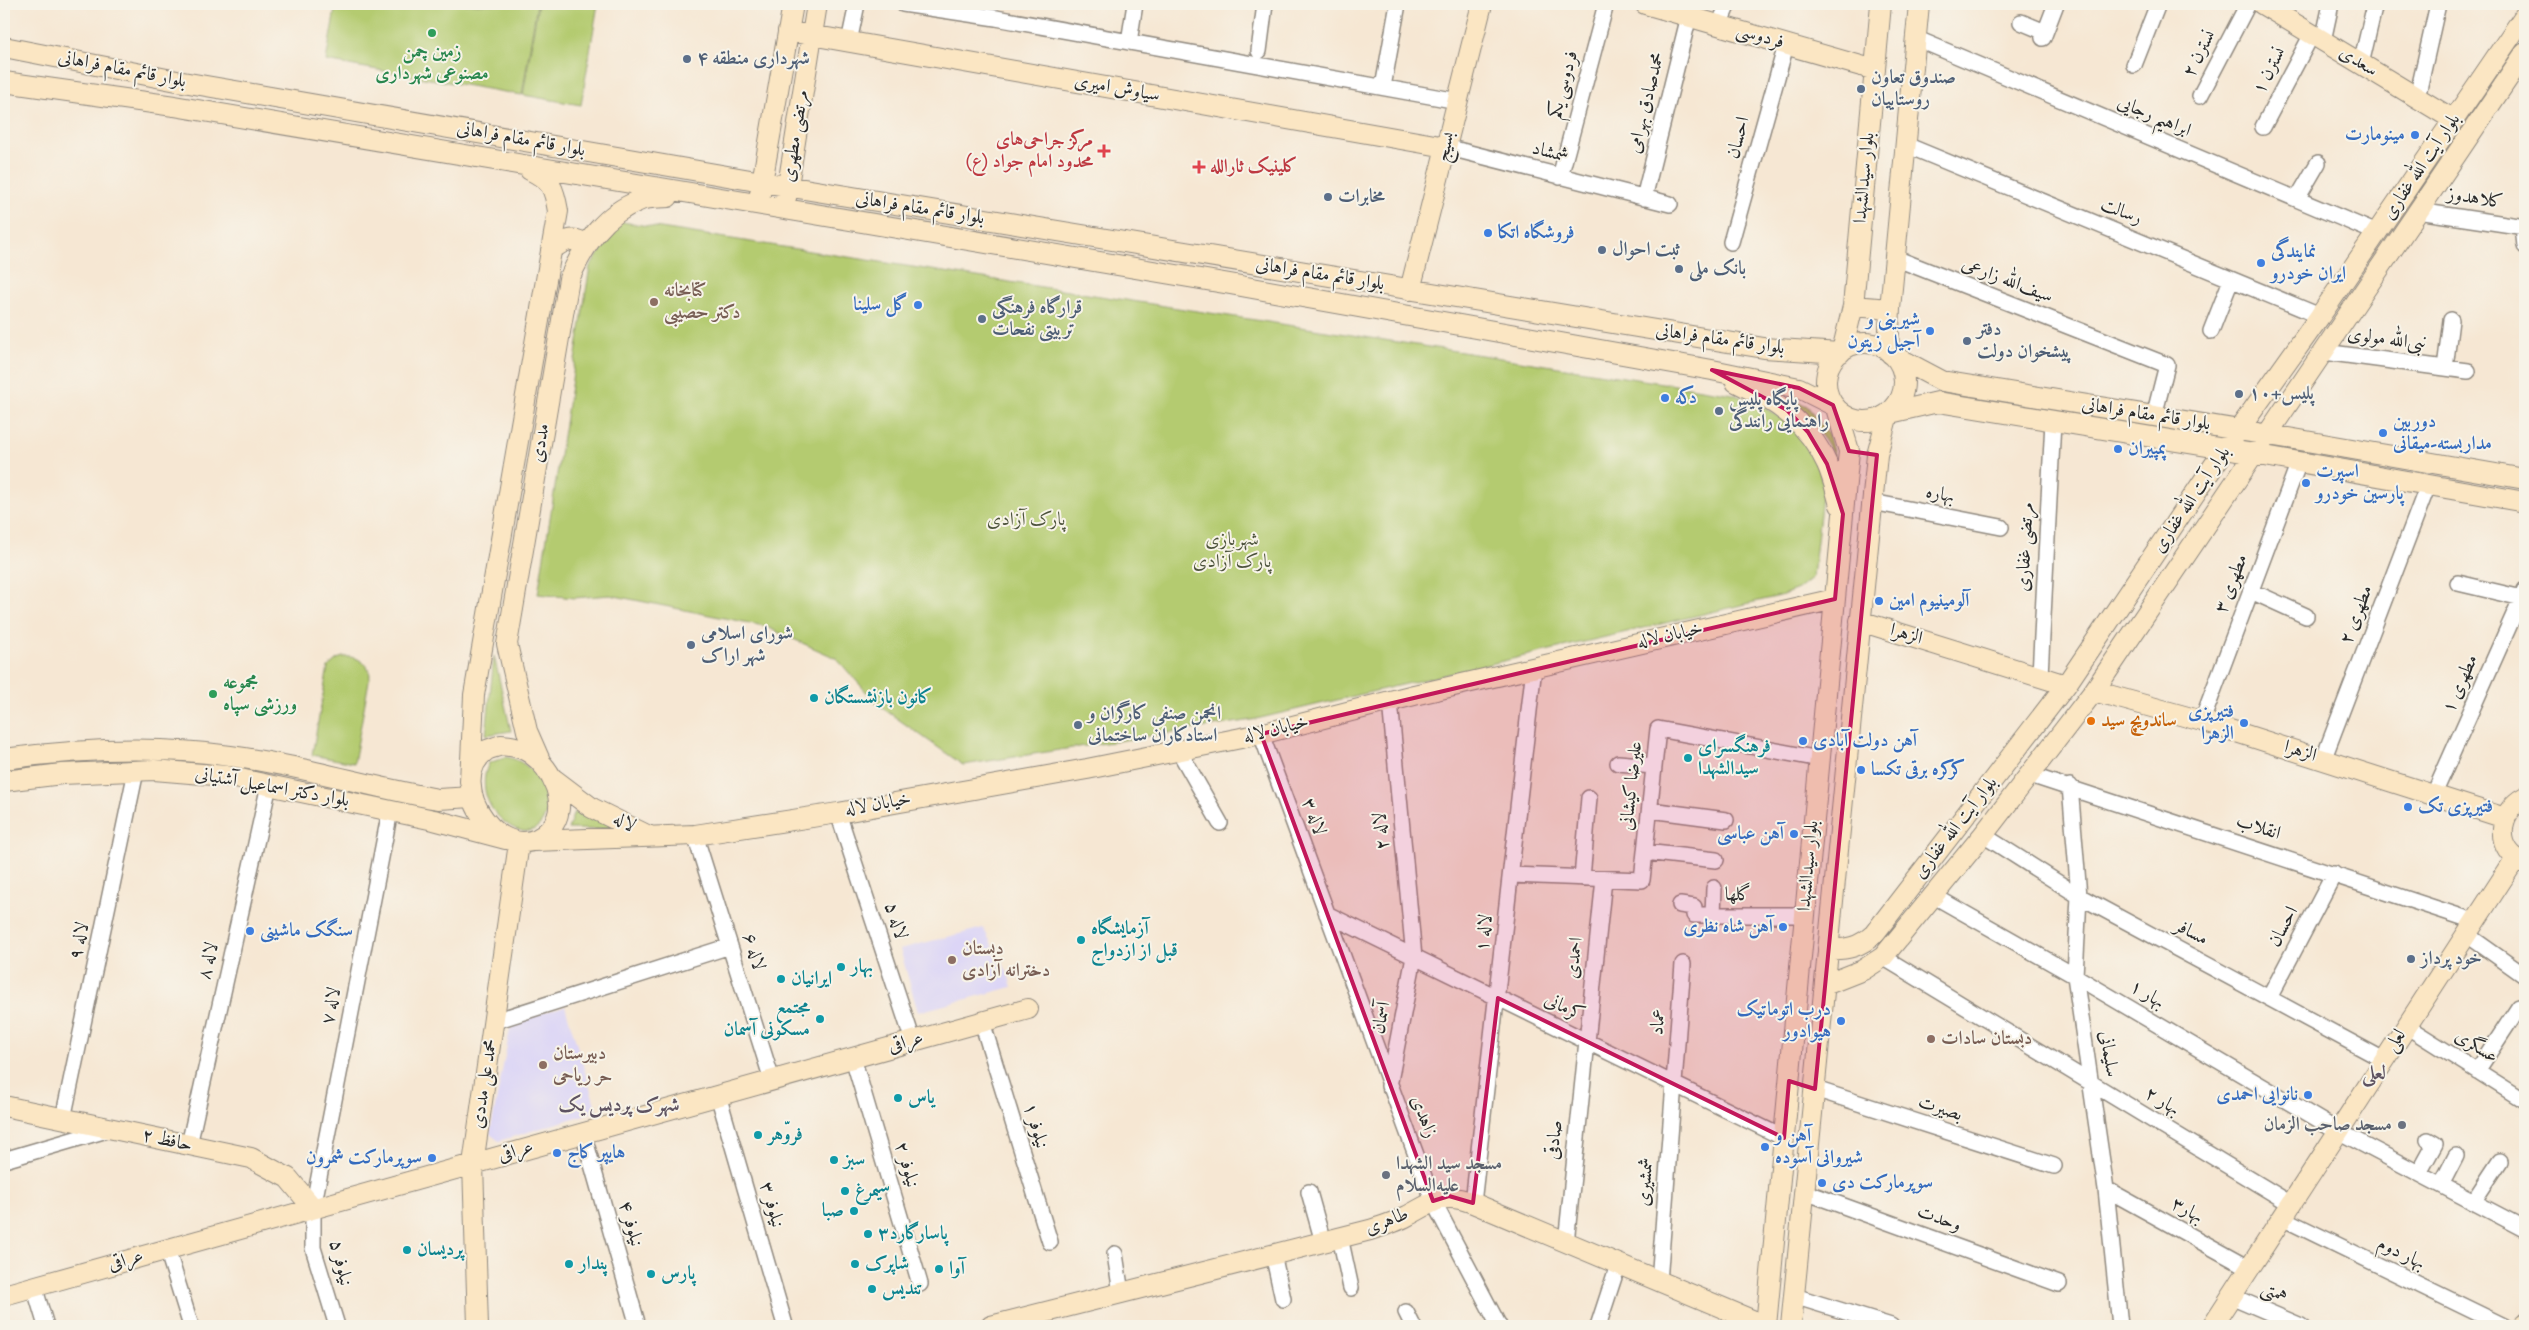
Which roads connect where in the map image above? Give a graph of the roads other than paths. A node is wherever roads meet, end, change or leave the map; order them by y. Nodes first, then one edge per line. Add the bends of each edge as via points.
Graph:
1 (793, 4) edge
2 (817, 4) edge
3 (857, 4) edge
4 (904, 4) edge
5 (1135, 4) edge
6 (1265, 4) edge
7 (1398, 4) edge
8 (1482, 4) edge
9 (1606, 4) edge
10 (1645, 4) edge
11 (1728, 4) edge
12 (1882, 4) edge
13 (1919, 4) edge
14 (2056, 4) edge
15 (2158, 4) edge
16 (2248, 4) edge
17 (2262, 4) edge
18 (2331, 4) edge
19 (2375, 4) edge
20 (2438, 4) edge
21 (998, 11) edge
22 (2525, 15) edge
23 (1688, 16) junction
24 (2021, 22) dead end
25 (1719, 25) junction
26 (788, 31) junction
27 (812, 35) junction
28 (2317, 37) junction
29 (1916, 38) junction
30 (849, 42) junction
31 (1129, 42) junction
32 (1786, 45) junction
33 (4, 47) edge
34 (1259, 51) dead end
35 (2525, 53) edge
36 (2360, 64) junction
37 (2134, 65) dead end
38 (1875, 70) junction
39 (4, 82) edge
40 (1383, 87) junction
41 (2200, 96) dead end
42 (2417, 98) junction
43 (1458, 101) junction
44 (2454, 120) junction
45 (2263, 127) dead end
46 (1906, 145) junction
47 (1446, 147) junction
48 (2318, 163) dead end
49 (522, 165) junction
50 (1560, 177) junction
51 (762, 182) junction
52 (788, 186) junction
53 (692, 194) junction
54 (1644, 198) junction
55 (2297, 199) junction
56 (1670, 204) dead end
57 (758, 205) junction
58 (784, 210) junction
59 (2418, 211) junction
60 (2524, 227) edge
61 (2377, 233) junction
62 (1731, 242) dead end
63 (585, 245) junction
64 (2525, 246) edge
65 (551, 250) junction
66 (1895, 258) junction
67 (2231, 280) junction
68 (1410, 290) junction
69 (1853, 306) junction
70 (1890, 309) junction
71 (2320, 316) junction
72 (2451, 320) dead end
73 (2211, 331) dead end
74 (1841, 352) junction
75 (1890, 352) junction
76 (2324, 352) junction
77 (2444, 368) junction
78 (1712, 370) junction
79 (2468, 371) dead end
80 (1835, 406) junction
81 (1889, 413) junction
82 (2154, 416) junction
83 (2053, 421) junction
84 (2240, 430) junction
85 (2268, 434) junction
86 (2225, 449) junction
87 (1849, 451) junction
88 (2254, 454) junction
89 (1877, 456) junction
90 (2299, 462) junction
91 (2525, 480) edge
92 (2428, 485) junction
93 (1872, 502) junction
94 (2525, 502) edge
95 (1843, 514) junction
96 (2000, 527) dead end
97 (2458, 583) dead end
98 (2251, 591) junction
99 (2523, 594) edge
100 (1835, 599) junction
101 (2306, 616) dead end
102 (1860, 621) junction
103 (1534, 667) junction
104 (2040, 676) junction
105 (2066, 685) junction
106 (2094, 691) junction
107 (1390, 701) junction
108 (2202, 721) junction
109 (1262, 734) junction
110 (1179, 751) junction
111 (4, 759) edge
112 (1820, 759) junction
113 (2323, 760) junction
114 (1618, 763) dead end
115 (1654, 766) junction
116 (546, 770) junction
117 (136, 771) junction
118 (2030, 775) junction
119 (4, 782) edge
120 (269, 785) junction
121 (2070, 786) junction
122 (471, 789) junction
123 (2434, 794) junction
124 (2525, 797) edge
125 (1588, 798) dead end
126 (1650, 810) junction
127 (390, 811) junction
128 (838, 813) junction
129 (2505, 818) junction
130 (1726, 820) dead end
131 (1220, 823) dead end
132 (695, 835) junction
133 (1983, 835) junction
134 (651, 836) junction
135 (520, 841) junction
136 (1645, 852) junction
137 (1716, 860) dead end
138 (2520, 860) edge
139 (2334, 874) junction
140 (1511, 875) junction
141 (1582, 878) junction
142 (1604, 879) junction
143 (1915, 881) junction
144 (1714, 888) dead end
145 (1934, 896) junction
146 (2079, 896) junction
147 (1680, 905) dead end
148 (1327, 914) junction
149 (1713, 915) junction
150 (1805, 915) junction
151 (2470, 927) junction
152 (730, 946) junction
153 (1828, 949) junction
154 (1414, 957) junction
155 (1883, 957) junction
156 (1684, 964) dead end
157 (2075, 976) junction
158 (2525, 976) edge
159 (1825, 986) junction
160 (1498, 998) junction
161 (2268, 998) junction
162 (2519, 1007) dead end
163 (1028, 1009) dead end
164 (495, 1021) junction
165 (982, 1022) junction
166 (2406, 1026) junction
167 (913, 1041) junction
168 (1585, 1041) junction
169 (853, 1058) junction
170 (2384, 1060) junction
171 (2477, 1071) junction
172 (772, 1080) junction
173 (1789, 1081) junction
174 (2092, 1083) junction
175 (1674, 1084) junction
176 (1389, 1086) junction
177 (1815, 1089) junction
178 (718, 1095) junction
179 (2525, 1101) edge
180 (4, 1106) edge
181 (62, 1119) junction
182 (111, 1129) junction
183 (2338, 1131) junction
184 (583, 1133) junction
185 (1784, 1138) junction
186 (2428, 1140) dead end
187 (188, 1145) junction
188 (2456, 1156) dead end
189 (4, 1160) edge
190 (2500, 1161) dead end
191 (473, 1164) junction
192 (2054, 1166) dead end
193 (2419, 1173) junction
194 (2441, 1185) junction
195 (2106, 1189) junction
196 (1309, 1192) dead end
197 (1805, 1192) junction
198 (1433, 1201) junction
199 (2473, 1202) junction
200 (1473, 1203) junction
201 (313, 1208) junction
202 (2286, 1211) junction
203 (2525, 1229) edge
204 (1331, 1240) junction
205 (1050, 1242) dead end
206 (1566, 1243) junction
207 (167, 1249) junction
208 (1115, 1254) dead end
209 (1273, 1254) junction
210 (1618, 1265) junction
211 (2249, 1268) junction
212 (1659, 1282) junction
213 (920, 1284) dead end
214 (2059, 1284) dead end
215 (34, 1286) junction
216 (1351, 1288) dead end
217 (1121, 1293) junction
218 (4, 1295) edge
219 (1794, 1296) junction
220 (2231, 1296) junction
221 (1283, 1299) dead end
222 (1406, 1312) dead end
223 (785, 1325) edge
224 (46, 1326) edge
225 (191, 1326) edge
226 (337, 1326) edge
227 (478, 1326) edge
228 (638, 1326) edge
229 (991, 1326) edge
230 (1413, 1326) edge
231 (1499, 1326) edge
232 (1598, 1326) edge
233 (1766, 1326) edge
234 (1791, 1326) edge
235 (1891, 1326) edge
236 (2120, 1326) edge
237 (2212, 1326) edge
238 (2300, 1326) edge
239 (2504, 1326) edge

1 - 26 main road, مرتضی مطهری
2 - 27 main road, مرتضی مطهری
3 - 30 street
4 - 21 street
5 - 31 street
6 - 34 street
7 - 40 street
8 - 43 main road, بسیج
9 - 50 street, فردوسی یکم
10 - 23 main road, فردوسی
11 - 25 street
12 - 38 main road, بلوار سیدالشهدا
13 - 29 main road, بلوار سیدالشهدا
14 - 24 street via 2044,35
15 - 37 street
16 - 41 street, نسترن ۲
17 - 28 main road, سعدی
18 - 28 street, نسترن ۱
19 - 36 street
20 - 42 street
21 - 31 street
22 - 44 main road, بلوار آیت الله غفاری
23 - 25 main road, فردوسی
23 - 54 street, محمدصادق بهرامی
25 - 32 main road, فردوسی
26 - 27 main road, سیاوش امیری
26 - 51 main road, مرتضی مطهری
27 - 30 main road, سیاوش امیری
27 - 52 main road, مرتضی مطهری
28 - 36 main road, سعدی
28 - 45 street, نسترن ۱
29 - 46 main road, بلوار سیدالشهدا
29 - 55 street, ابراهیم رجایی
30 - 47 main road, سیاوش امیری
31 - 40 street
32 - 38 main road, فردوسی
32 - 62 street, احسان
33 - 51 main road, بلوار قائم مقام فراهانی via 177,81
35 - 59 main road, بلوار آیت الله غفاری
36 - 42 main road, سعدی
38 - 69 main road, بلوار سیدالشهدا
39 - 49 main road, بلوار قائم مقام فراهانی via 174,106
40 - 43 street
42 - 44 main road, سعدی
43 - 47 main road, بسیج
44 - 61 main road, بلوار آیت الله غفاری
46 - 66 main road, بلوار سیدالشهدا
46 - 67 street, رسالت
47 - 50 street, شمشاد
47 - 68 main road, بسیج
48 - 55 street
49 - 53 main road, بلوار قائم مقام فراهانی
49 - 65 main road, مددی via 546,178 554,192 558,211
50 - 54 street, شمشاد
51 - 52 main road, بلوار قائم مقام فراهانی
51 - 57 main road, مرتضی مطهری
52 - 58 main road, مرتضی مطهری
52 - 68 main road, بلوار قائم مقام فراهانی
53 - 57 main road, بلوار قائم مقام فراهانی
53 - 63 main road, مددی via 642,200 612,215
54 - 56 street, شمشاد
55 - 61 street, ابراهیم رجایی
57 - 58 main road, بلوار قائم مقام فراهانی
58 - 78 main road, بلوار قائم مقام فراهانی via 1230,284
59 - 60 street, کلاهدوز
59 - 76 main road, بلوار آیت الله غفاری
60 - 64 street
61 - 71 main road, بلوار آیت الله غفاری
63 - 65 main road via 573,239 563,241
63 - 116 main road, مددی via 569,279 507,644 527,731
65 - 122 main road, مددی via 474,695
66 - 70 main road, بلوار سیدالشهدا
66 - 82 street, سیف‌الله زارعی via 2167,365
67 - 71 street, رسالت
67 - 73 street
68 - 74 main road, بلوار قائم مقام فراهانی via 1764,348
69 - 70 main road
69 - 74 main road, بلوار سیدالشهدا
70 - 75 main road, بلوار سیدالشهدا
71 - 84 main road, بلوار آیت الله غفاری
72 - 77 street, نبی‌الله مولوی
74 - 75 main road via 1860,343 1880,346
74 - 80 main road via 1826,377 1826,387
75 - 81 main road via 1903,372 1904,384 1897,404
75 - 82 main road, بلوار قائم مقام فراهانی via 1942,381
76 - 77 street, نبی‌الله مولوی
76 - 85 main road, بلوار آیت الله غفاری
77 - 79 street, نبی‌الله مولوی
78 - 80 main road, بلوار قائم مقام فراهانی via 1799,388
78 - 95 main road via 1787,410 1808,432 1827,464
80 - 81 main road via 1845,416 1866,421
80 - 87 main road, بلوار سیدالشهدا
81 - 83 main road, بلوار قائم مقام فراهانی via 1938,402
81 - 89 main road, بلوار سیدالشهدا
82 - 84 main road, بلوار قائم مقام فراهانی
83 - 86 main road, بلوار قائم مقام فراهانی
83 - 104 street, مرتضی غفاری
84 - 85 main road, بلوار قائم مقام فراهانی
84 - 86 main road, بلوار آیت الله غفاری
85 - 88 main road, بلوار آیت الله غفاری
85 - 91 main road, بلوار قائم مقام فراهانی
86 - 88 main road, بلوار قائم مقام فراهانی
86 - 105 main road, بلوار آیت الله غفاری
87 - 89 main road
87 - 95 main road, بلوار سیدالشهدا
88 - 90 main road, بلوار قائم مقام فراهانی
88 - 106 main road, بلوار آیت الله غفاری
89 - 93 main road, بلوار سیدالشهدا
90 - 92 main road, بلوار قائم مقام فراهانی
90 - 98 street, مطهری ۳
92 - 94 main road, بلوار قائم مقام فراهانی
92 - 113 street, مطهری ۲
93 - 96 street, بهاره
93 - 102 main road, بلوار سیدالشهدا
95 - 100 main road, بلوار سیدالشهدا
97 - 99 street
98 - 101 street
98 - 108 street, مطهری ۳
99 - 123 street, مطهری ۱
100 - 103 main road, خیابان لاله
100 - 112 main road, بلوار سیدالشهدا
102 - 104 main road, الزهرا
102 - 153 main road, بلوار سیدالشهدا
103 - 107 main road, خیابان لاله
103 - 140 street, لاله ۱
104 - 105 main road, الزهرا
105 - 143 main road, بلوار آیت الله غفاری
106 - 108 main road, الزهرا
106 - 118 main road, بلوار آیت الله غفاری
107 - 109 main road, خیابان لاله
107 - 154 street, لاله ۲
108 - 113 main road, الزهرا
109 - 110 main road, خیابان لاله
109 - 148 street, لاله ۳
110 - 128 main road, خیابان لاله
110 - 131 street
111 - 122 main road, بلوار دکتر اسماعیل آشتیانی via 52,753 155,750 230,756 438,799
112 - 115 street, علیرضا کیشانی via 1658,729
112 - 150 main road, بلوار سیدالشهدا
113 - 123 main road, الزهرا
114 - 115 street
115 - 126 street, علیرضا کیشانی
116 - 122 main road via 530,753 501,745 487,750 477,762
116 - 134 main road, لاله via 592,808
116 - 135 main road via 557,792 557,815 553,826 545,835
117 - 119 main road, بلوار دکتر اسماعیل آشتیانی via 62,774
117 - 120 main road, بلوار دکتر اسماعیل آشتیانی via 226,776
117 - 181 street, لاله ۹
118 - 121 street, انقلاب
118 - 133 main road, بلوار آیت الله غفاری
120 - 127 main road, بلوار دکتر اسماعیل آشتیانی
120 - 187 street, لاله ۸
121 - 139 street, انقلاب
121 - 146 street, سلیمانی
122 - 135 main road via 485,821
123 - 129 main road, الزهرا
124 - 129 main road via 2516,802
125 - 141 street
126 - 130 street
126 - 136 street, علیرضا کیشانی
127 - 135 main road, بلوار دکتر اسماعیل آشتیانی
127 - 201 street, لاله ۷
128 - 132 main road, خیابان لاله
128 - 167 street, لاله ۵
129 - 138 main road via 2502,826 2505,844
132 - 134 main road, خیابان لاله
132 - 152 street, لاله ۶
133 - 145 main road, بلوار آیت الله غفاری
133 - 146 street, مسافر
134 - 135 main road, لاله
135 - 164 main road, محمد علی مددی
136 - 137 street
136 - 142 street, علیرضا کیشانی via 1642,880
138 - 151 main road, لعلی
139 - 151 street, انقلاب
139 - 161 street, احسان
140 - 141 street, علیرضا کیشانی
140 - 160 street, لاله ۱
141 - 142 street, علیرضا کیشانی
142 - 168 street, احمدی
143 - 145 main road
143 - 153 main road, بلوار آیت الله غفاری via 1865,942 1853,948
144 - 149 street
145 - 155 main road, بلوار آیت الله غفاری
145 - 157 street, بهار ۱
146 - 157 street, سلیمانی
146 - 161 street, مسافر
147 - 149 street, گلها via 1694,907 1694,915
148 - 154 street, کرمانی
148 - 176 street, زاهدی
149 - 150 street, گلها
150 - 173 main road, بلوار سیدالشهدا
151 - 158 street
151 - 166 main road, لعلی
152 - 164 street
152 - 172 street, لاله ۶
153 - 159 main road, بلوار سیدالشهدا
154 - 160 street, کرمانی
154 - 176 street, آسمان
155 - 159 main road, بلوار آیت الله غفاری via 1863,970
155 - 174 street, بهار ۲
156 - 175 street, عماد
157 - 174 street, سلیمانی
157 - 183 street, بهار ۱
159 - 177 main road, بلوار سیدالشهدا
160 - 168 street, کرمانی
160 - 200 street, لاله ۱
161 - 170 street, مسافر
162 - 171 street
163 - 165 main road, عراقی
164 - 191 main road, محمد علی مددی
165 - 167 main road, عراقی
165 - 205 street, نیلوفر ۱
166 - 170 main road, لعلی
166 - 171 street, عسگری
167 - 169 main road, عراقی
168 - 175 street, کرمانی
168 - 206 street, صادقی
169 - 172 main road, عراقی
169 - 213 street, نیلوفر ۲
170 - 183 main road, لعلی
171 - 179 street, عسگری
172 - 178 main road, عراقی
173 - 177 main road
173 - 185 main road, بلوار سیدالشهدا
174 - 195 street, سلیمانی
174 - 202 street, بهار ۲
175 - 185 street, کرمانی
175 - 212 street, شمشیری
176 - 198 street, زاهدی
177 - 192 street, بصیرت
177 - 197 main road, بلوار سیدالشهدا
178 - 184 main road, عراقی
178 - 223 street, نیلوفر ۳
180 - 181 main road, حافظ ۲
181 - 182 main road, حافظ ۲
182 - 187 main road, حافظ ۲
182 - 189 street
183 - 193 street, بهار ۱
183 - 202 main road, لعلی
184 - 191 main road, عراقی
184 - 228 street, نیلوفر ۴
185 - 233 main road, بلوار سیدالشهدا
186 - 193 street via 2435,1144
187 - 201 main road, حافظ ۲ via 251,1158 288,1178
188 - 194 street
190 - 199 street
191 - 201 main road, عراقی
191 - 227 main road, محمد علی مددی
193 - 194 street, بهار ۱
194 - 199 street, بهار ۱
195 - 211 street, بهار۳
195 - 236 street, سلیمانی
196 - 204 street
197 - 214 street, وحدت
197 - 219 main road, بلوار سیدالشهدا
198 - 200 main road, طاهری via 1449,1196
198 - 204 main road, طاهری via 1389,1224
198 - 231 street, زاهدی
199 - 203 street, بهار ۱
200 - 206 main road, طاهری
201 - 207 main road, عراقی
201 - 226 street, نیلوفر ۵ via 313,1248
202 - 211 main road, لعلی
202 - 239 street, بهار دوم
204 - 209 main road, طاهری
204 - 216 street
206 - 210 main road, طاهری
207 - 215 main road, عراقی
207 - 225 street
208 - 217 street
209 - 217 main road, طاهری
209 - 221 street
210 - 212 main road, طاهری
210 - 232 street
211 - 220 main road, لعلی
212 - 233 main road, طاهری
215 - 218 main road, عراقی
215 - 224 street
217 - 229 main road, طاهری
219 - 234 main road, بلوار سیدالشهدا
219 - 235 street
220 - 237 main road, لعلی
220 - 238 street, همتی
222 - 230 street

